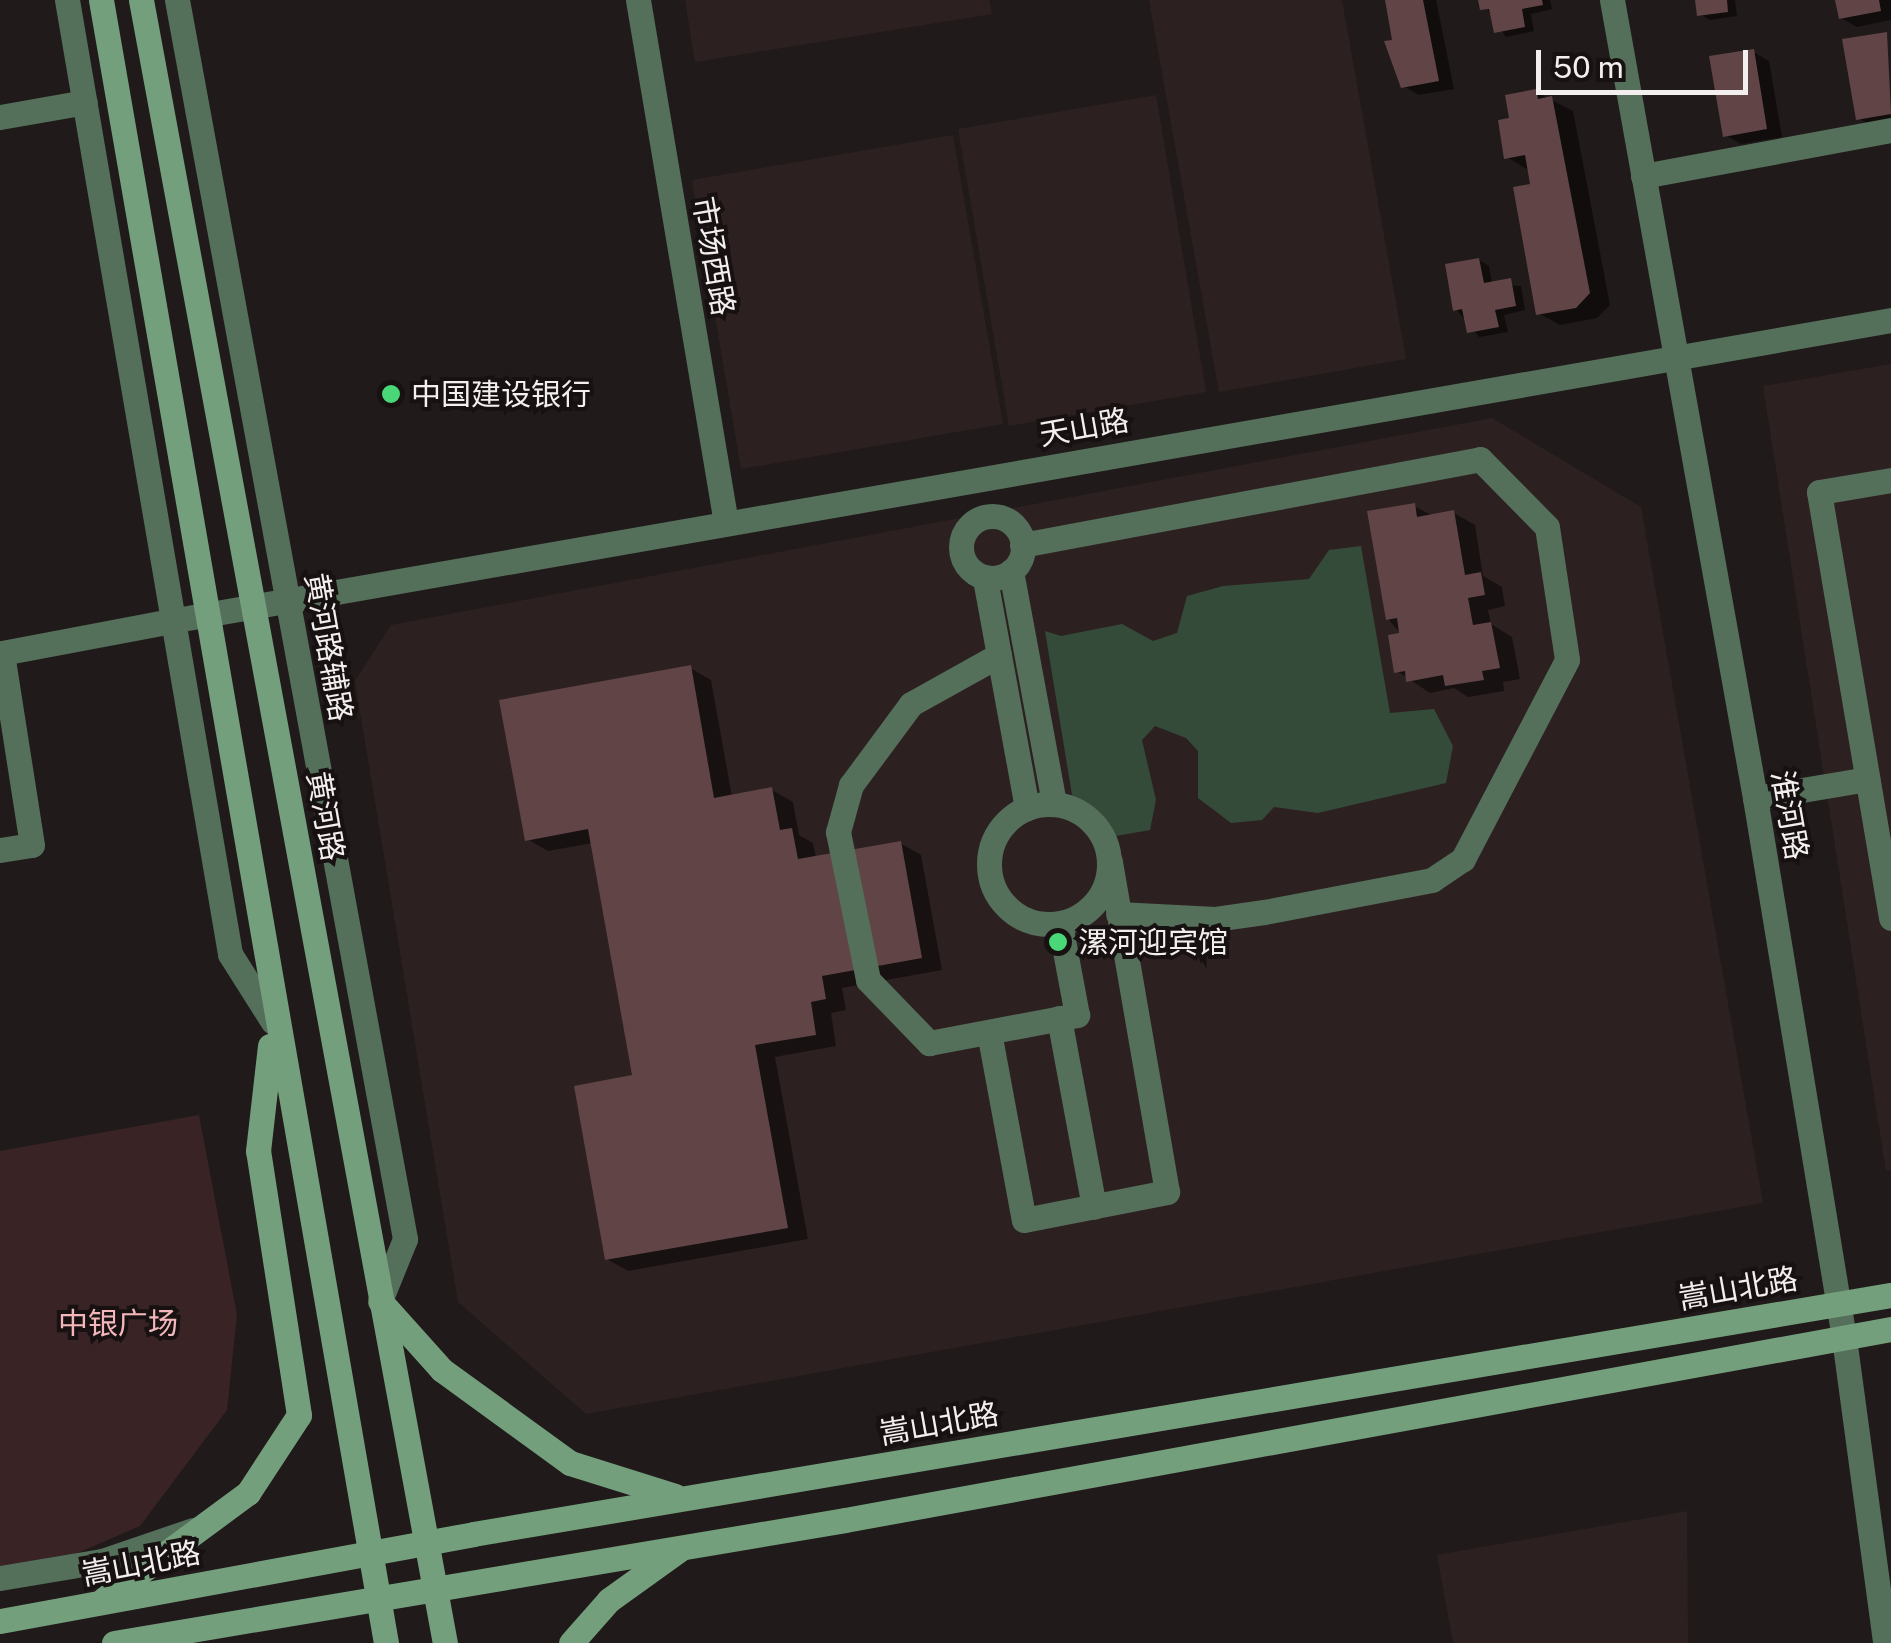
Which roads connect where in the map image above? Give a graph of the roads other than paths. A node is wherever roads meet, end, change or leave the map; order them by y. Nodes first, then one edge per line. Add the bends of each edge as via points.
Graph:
1 (67, 0) edge
2 (100, 0) edge
3 (140, 0) edge
4 (177, 0) edge
5 (638, 0) edge
6 (1612, 0) edge
7 (85, 102) junction
8 (0, 117) edge
9 (1891, 130) edge
10 (1643, 176) junction
11 (1891, 320) edge
12 (1676, 357) junction
13 (975, 479) junction
14 (1891, 480) edge
15 (981, 518) junction
16 (726, 523) junction
17 (1022, 545) junction
18 (1011, 571) junction
19 (985, 579) junction
20 (287, 600) junction
21 (255, 606) junction
22 (206, 614) junction
23 (176, 620) junction
24 (1, 649) edge
25 (999, 655) junction
26 (1867, 779) junction
27 (1755, 798) junction
28 (1054, 804) junction
29 (1026, 808) junction
30 (0, 850) edge
31 (1110, 861) junction
32 (1118, 914) junction
33 (1891, 918) edge
34 (1060, 924) junction
35 (1060, 1018) junction
36 (274, 1022) junction
37 (989, 1032) junction
38 (1094, 1207) junction
39 (1891, 1294) edge
40 (380, 1301) junction
41 (1838, 1304) junction
42 (1891, 1330) edge
43 (1844, 1338) junction
44 (685, 1499) junction
45 (207, 1525) junction
46 (428, 1543) junction
47 (688, 1544) junction
48 (369, 1553) junction
49 (0, 1578) edge
50 (436, 1590) junction
51 (378, 1600) junction
52 (96, 1605) junction
53 (0, 1622) edge
54 (114, 1643) edge
55 (386, 1643) edge
56 (445, 1643) edge
57 (571, 1643) edge
58 (1885, 1643) edge

1 - 7 street
2 - 22 main road
3 - 21 main road, 黄河路
4 - 20 street, 黄河路辅路
5 - 16 street, 市场西路
6 - 10 street, 淮河路
7 - 8 street
7 - 23 street
9 - 10 street
10 - 12 street, 淮河路
11 - 12 street, 天山路
12 - 13 street, 天山路
12 - 27 street, 淮河路
13 - 15 street
13 - 16 street, 天山路
14 - 26 street via 1819,492
15 - 17 street via 1012,523
15 - 19 street via 968,527 962,557
16 - 20 street, 天山路
17 - 18 street
17 - 32 street via 1480,459 1547,527 1566,660 1463,859 1432,880 1264,912 1215,919
18 - 19 street
18 - 28 street
19 - 25 street
20 - 21 street, 天山路
20 - 40 street, 黄河路辅路 via 405,1240
21 - 22 street, 天山路
21 - 40 main road, 黄河路
22 - 23 street, 天山路
22 - 36 main road
23 - 24 street, 天山路
23 - 36 street via 230,954
24 - 30 street via 32,845
25 - 29 street
25 - 37 street via 912,704 851,785 838,832 868,980 928,1043
26 - 27 street
26 - 33 street
27 - 41 street, 淮河路
28 - 29 street
28 - 31 street via 1098,828
29 - 34 street via 993,841 994,888 1014,914
31 - 32 street
31 - 34 street via 1091,908
32 - 38 street via 1166,1192
34 - 35 street via 1076,1015
35 - 37 street
35 - 38 street
36 - 45 main road via 258,1152 299,1415 248,1493
36 - 48 main road
37 - 38 street via 1024,1220
39 - 41 main road, 嵩山北路
40 - 44 main road via 442,1370 570,1463
40 - 46 main road, 黄河路
41 - 43 street, 淮河路
41 - 44 main road, 嵩山北路
42 - 43 main road
43 - 47 main road
43 - 58 street, 淮河路
44 - 46 main road, 嵩山北路
45 - 49 street via 102,1561
45 - 52 main road
46 - 48 main road, 嵩山北路
46 - 50 main road, 黄河路
47 - 50 main road
47 - 57 main road via 608,1600
48 - 51 main road
48 - 52 main road, 嵩山北路
50 - 51 main road
50 - 56 main road, 黄河路
51 - 54 main road
51 - 55 main road
52 - 53 main road, 嵩山北路

